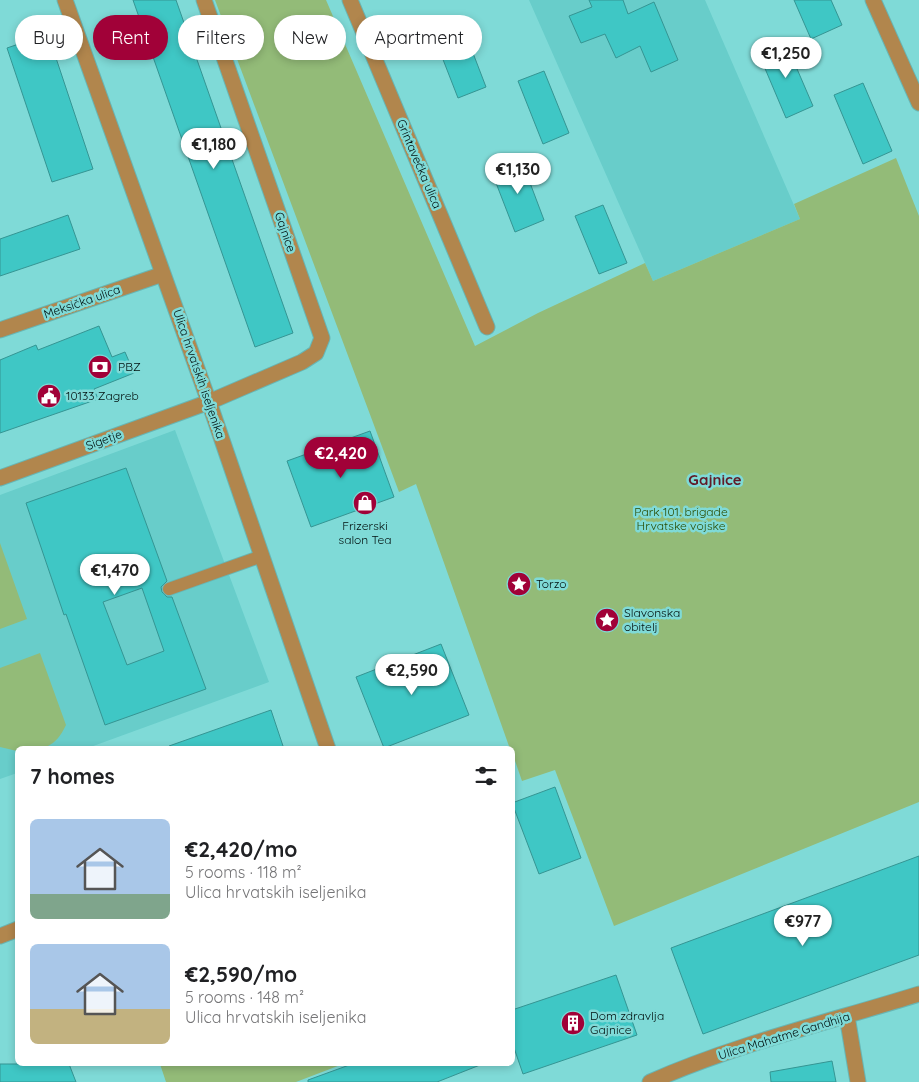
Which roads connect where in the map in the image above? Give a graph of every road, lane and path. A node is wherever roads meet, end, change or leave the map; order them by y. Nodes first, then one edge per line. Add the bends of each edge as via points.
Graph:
1 (65, 0) edge
2 (204, 0) edge
3 (350, 0) edge
4 (874, 0) edge
5 (919, 103) edge
6 (163, 274) junction
7 (488, 327) dead end
8 (0, 330) edge
9 (209, 402) junction
10 (0, 478) edge
11 (262, 556) junction
12 (169, 589) dead end
13 (327, 746) edge
14 (15, 930) edge
15 (0, 936) edge
16 (919, 994) edge
17 (847, 1016) junction
18 (650, 1082) edge
19 (858, 1082) edge

1 - 6 street, Ulica hrvatskih iseljenika
2 - 9 street, Gajnice via 322,338 316,353 302,362
3 - 7 street, Grintavečka ulica
4 - 5 street
6 - 8 street, Meksička ulica
6 - 9 street, Ulica hrvatskih iseljenika
9 - 10 street, Sigetje
9 - 11 street, Ulica hrvatskih iseljenika
11 - 12 lane
11 - 13 street, Ulica hrvatskih iseljenika
14 - 15 street
16 - 17 street, Ulica Mahatme Gandhija
17 - 18 street, Ulica Mahatme Gandhija
17 - 19 street

